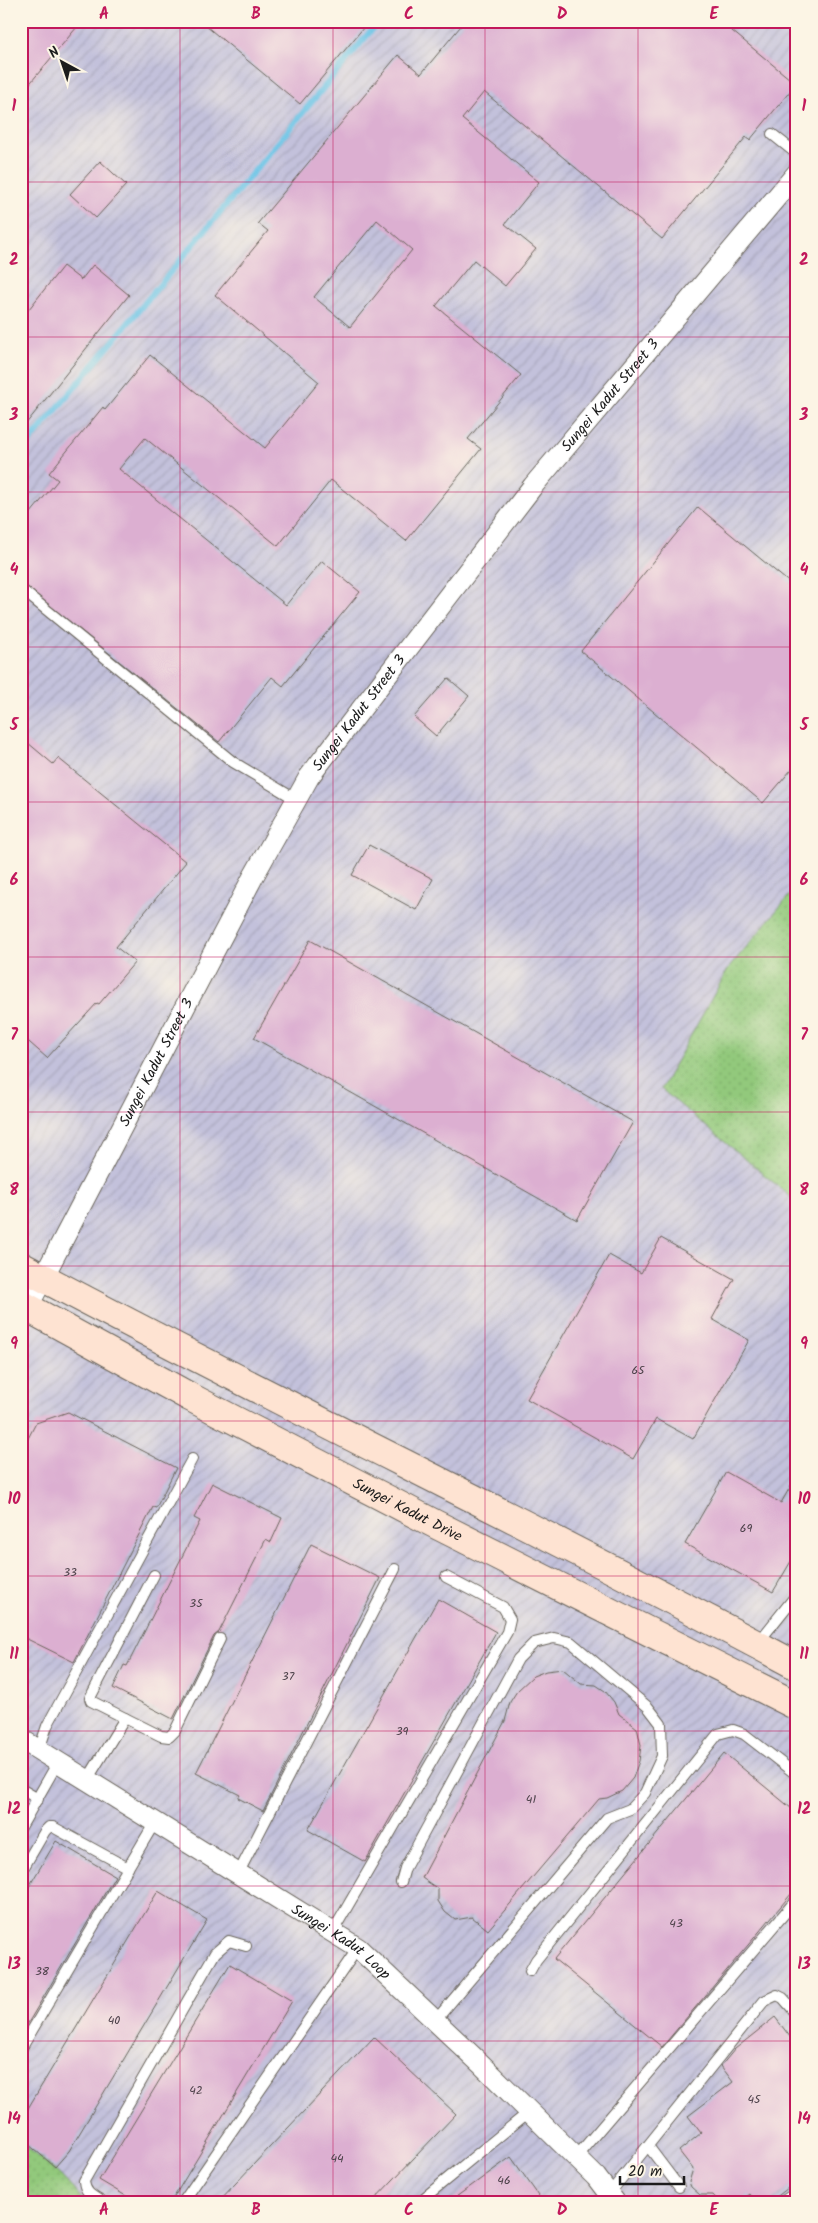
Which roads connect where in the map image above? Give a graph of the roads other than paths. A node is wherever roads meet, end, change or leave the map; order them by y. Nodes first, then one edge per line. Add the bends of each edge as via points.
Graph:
1 (772, 134) dead end
2 (797, 154) edge
3 (797, 173) edge
4 (21, 589) edge
5 (297, 800) junction
6 (33, 1273) edge
7 (24, 1310) edge
8 (192, 1459) dead end
9 (395, 1569) dead end
10 (154, 1575) dead end
11 (446, 1576) dead end
12 (797, 1594) edge
13 (220, 1639) dead end
14 (756, 1644) junction
15 (797, 1666) edge
16 (797, 1706) edge
17 (125, 1718) junction
18 (21, 1739) edge
19 (39, 1750) junction
20 (58, 1762) junction
21 (797, 1775) edge
22 (87, 1780) junction
23 (21, 1789) edge
24 (38, 1799) junction
25 (155, 1822) junction
26 (21, 1827) edge
27 (128, 1868) junction
28 (21, 1872) edge
29 (238, 1874) junction
30 (401, 1882) dead end
31 (797, 1899) edge
32 (332, 1933) junction
33 (246, 1946) dead end
34 (358, 1948) junction
35 (530, 1971) dead end
36 (797, 2014) edge
37 (435, 2020) junction
38 (21, 2049) edge
39 (530, 2111) junction
40 (648, 2146) junction
41 (576, 2157) junction
42 (680, 2187) dead end
43 (797, 2192) edge
44 (612, 2198) edge
45 (102, 2202) edge
46 (183, 2202) edge
47 (418, 2202) edge
48 (782, 2202) edge

1 - 2 lane
3 - 5 street, Sungei Kadut Street 3 via 533,486 309,778
4 - 5 lane via 233,762
5 - 6 street, Sungei Kadut Street 3
6 - 7 street, Sungei Kadut Street 3
6 - 14 main road
7 - 16 main road, Sungei Kadut Drive via 444,1528
8 - 19 lane via 48,1726
9 - 29 lane
10 - 17 lane via 90,1698 93,1703
11 - 32 lane via 504,1607 510,1619 507,1632
12 - 14 lane
13 - 17 lane via 175,1731 169,1737
14 - 15 main road
17 - 22 lane
18 - 19 street, Sungei Kadut Loop
19 - 20 street, Sungei Kadut Loop
20 - 22 street, Sungei Kadut Loop
20 - 24 lane
21 - 35 lane via 744,1734 733,1730 718,1734
22 - 25 street, Sungei Kadut Loop
23 - 24 lane
24 - 26 lane
25 - 27 lane
25 - 29 street, Sungei Kadut Loop
27 - 28 lane via 53,1827 47,1829
27 - 38 lane
29 - 32 street, Sungei Kadut Loop
30 - 37 lane via 405,1868 518,1659 534,1643 554,1638 571,1642 648,1707 661,1724 662,1756 645,1792 630,1809 607,1818
31 - 41 lane
32 - 34 street, Sungei Kadut Loop
33 - 45 lane via 228,1942 215,1952 84,2181 88,2193
34 - 37 street, Sungei Kadut Loop
34 - 46 lane
36 - 40 lane via 777,1995 764,2001
37 - 39 street, Sungei Kadut Loop
39 - 41 street, Sungei Kadut Loop
39 - 47 lane
40 - 42 lane
40 - 44 lane
41 - 44 street, Sungei Kadut Loop
43 - 48 lane

